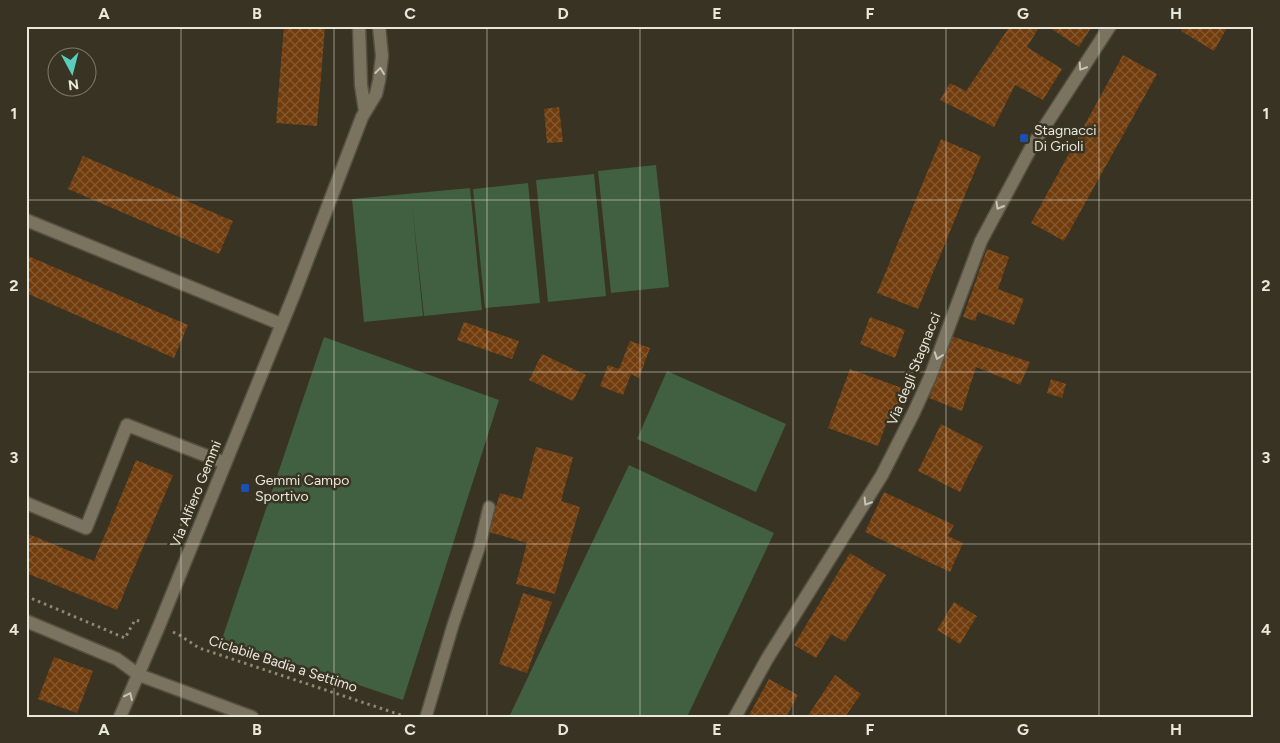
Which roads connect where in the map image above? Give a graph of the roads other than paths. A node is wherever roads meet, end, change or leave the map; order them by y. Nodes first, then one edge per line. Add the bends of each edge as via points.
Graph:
1 (359, 26) edge
2 (379, 26) edge
3 (1110, 26) edge
4 (365, 111) junction
5 (26, 220) edge
6 (281, 324) junction
7 (225, 463) junction
8 (26, 503) edge
9 (489, 506) dead end
10 (26, 621) edge
11 (139, 675) junction
12 (120, 717) edge
13 (252, 717) edge
14 (426, 717) edge
15 (735, 717) edge

1 - 4 street
4 -> 2 street, Via Alfiero Gemmi via 376,94 380,75
3 -> 15 street, Via degli Stagnacci via 1032,146 981,241 930,377 882,475 767,659
4 - 6 street, Via Alfiero Gemmi
5 - 6 street
6 - 7 street, Via Alfiero Gemmi
7 - 8 street via 127,425 86,528
7 - 11 street, Via Alfiero Gemmi
9 - 14 lane
10 - 11 street via 117,659
12 -> 11 street, Via Alfiero Gemmi
11 - 13 street

